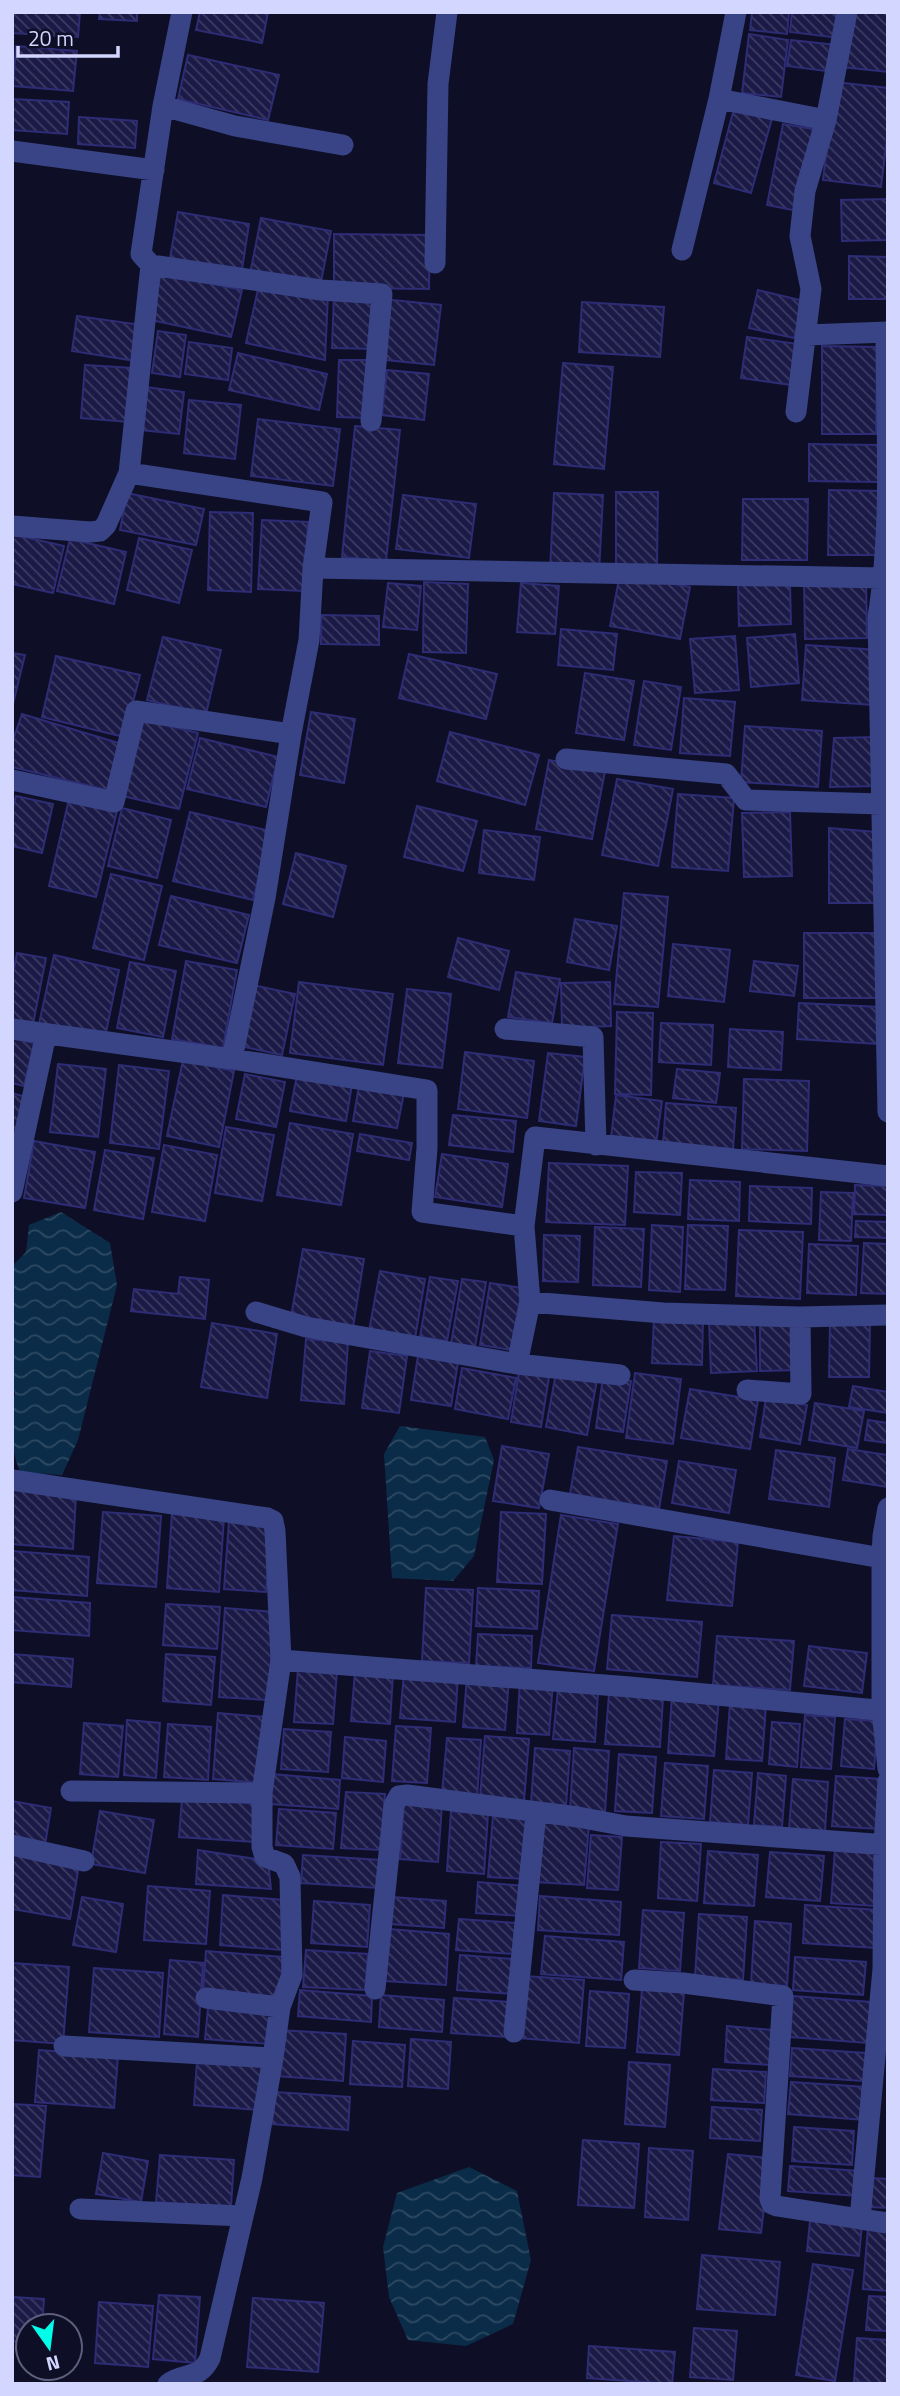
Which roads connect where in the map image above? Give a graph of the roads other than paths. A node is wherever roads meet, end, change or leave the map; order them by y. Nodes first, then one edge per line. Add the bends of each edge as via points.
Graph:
1 (182, 12) edge
2 (447, 12) edge
3 (736, 12) edge
4 (847, 12) edge
5 (719, 99) junction
6 (163, 106) junction
7 (826, 120) junction
8 (343, 145) dead end
9 (12, 151) edge
10 (154, 170) junction
11 (682, 250) dead end
12 (435, 263) dead end
13 (151, 265) junction
14 (887, 332) edge
15 (806, 335) junction
16 (796, 412) dead end
17 (371, 421) dead end
18 (129, 473) junction
19 (12, 526) edge
20 (313, 568) junction
21 (884, 578) junction
22 (883, 618) edge
23 (291, 734) junction
24 (566, 759) dead end
25 (12, 779) edge
26 (882, 804) junction
27 (12, 1029) edge
28 (505, 1029) dead end
29 (46, 1034) junction
30 (232, 1059) junction
31 (888, 1112) edge
32 (596, 1145) junction
33 (888, 1176) edge
34 (12, 1192) edge
35 (524, 1226) junction
36 (530, 1302) junction
37 (256, 1312) dead end
38 (888, 1315) edge
39 (800, 1318) junction
40 (517, 1364) junction
41 (620, 1375) dead end
42 (747, 1390) dead end
43 (12, 1480) edge
44 (550, 1500) dead end
45 (888, 1508) edge
46 (882, 1558) junction
47 (281, 1660) junction
48 (885, 1710) edge
49 (888, 1769) edge
50 (888, 1782) edge
51 (71, 1791) dead end
52 (262, 1793) junction
53 (536, 1813) junction
54 (12, 1844) edge
55 (886, 1845) edge
56 (84, 1861) dead end
57 (634, 1980) dead end
58 (375, 1989) dead end
59 (206, 1998) dead end
60 (280, 2007) junction
61 (514, 2032) dead end
62 (64, 2046) dead end
63 (273, 2058) junction
64 (80, 2209) dead end
65 (243, 2216) junction
66 (860, 2219) junction
67 (888, 2223) edge
68 (168, 2384) edge

1 - 6 street
2 - 12 street via 438,84
3 - 5 street
4 - 7 street
5 - 7 street
5 - 11 street
6 - 8 street via 235,126
6 - 10 street
7 - 15 street via 805,191 800,236 811,289
9 - 10 street
10 - 13 street via 141,254
13 - 17 street via 321,290 382,294
13 - 18 street
14 - 15 street
14 - 21 street
15 - 16 street
18 - 19 street via 100,531
18 - 20 street via 322,502
20 - 21 street
20 - 23 street via 309,640
21 - 22 street
22 - 26 street
23 - 25 street via 136,711 114,802
23 - 30 street via 265,898
24 - 26 street via 726,775 746,800
26 - 31 street
27 - 29 street
28 - 32 street via 593,1037
29 - 30 street
29 - 34 street
30 - 35 street via 427,1090 422,1212
32 - 33 street
32 - 35 street via 535,1137
35 - 36 street
36 - 39 street
36 - 40 street
37 - 40 street via 306,1327
38 - 39 street
39 - 42 street via 801,1394
40 - 41 street
43 - 47 street via 273,1521
44 - 46 street
45 - 46 street
46 - 48 street
47 - 48 street
47 - 52 street
48 - 49 street
50 - 55 street
51 - 52 street
52 - 60 street via 262,1853 284,1864 290,1877 292,1975
53 - 55 street via 626,1826
53 - 58 street via 398,1796
53 - 61 street
54 - 56 street
55 - 66 street via 883,1969
57 - 66 street via 783,1996 770,2199 772,2204
59 - 60 street
60 - 63 street
62 - 63 street
63 - 65 street
64 - 65 street
65 - 68 street via 210,2358 199,2373
66 - 67 street

